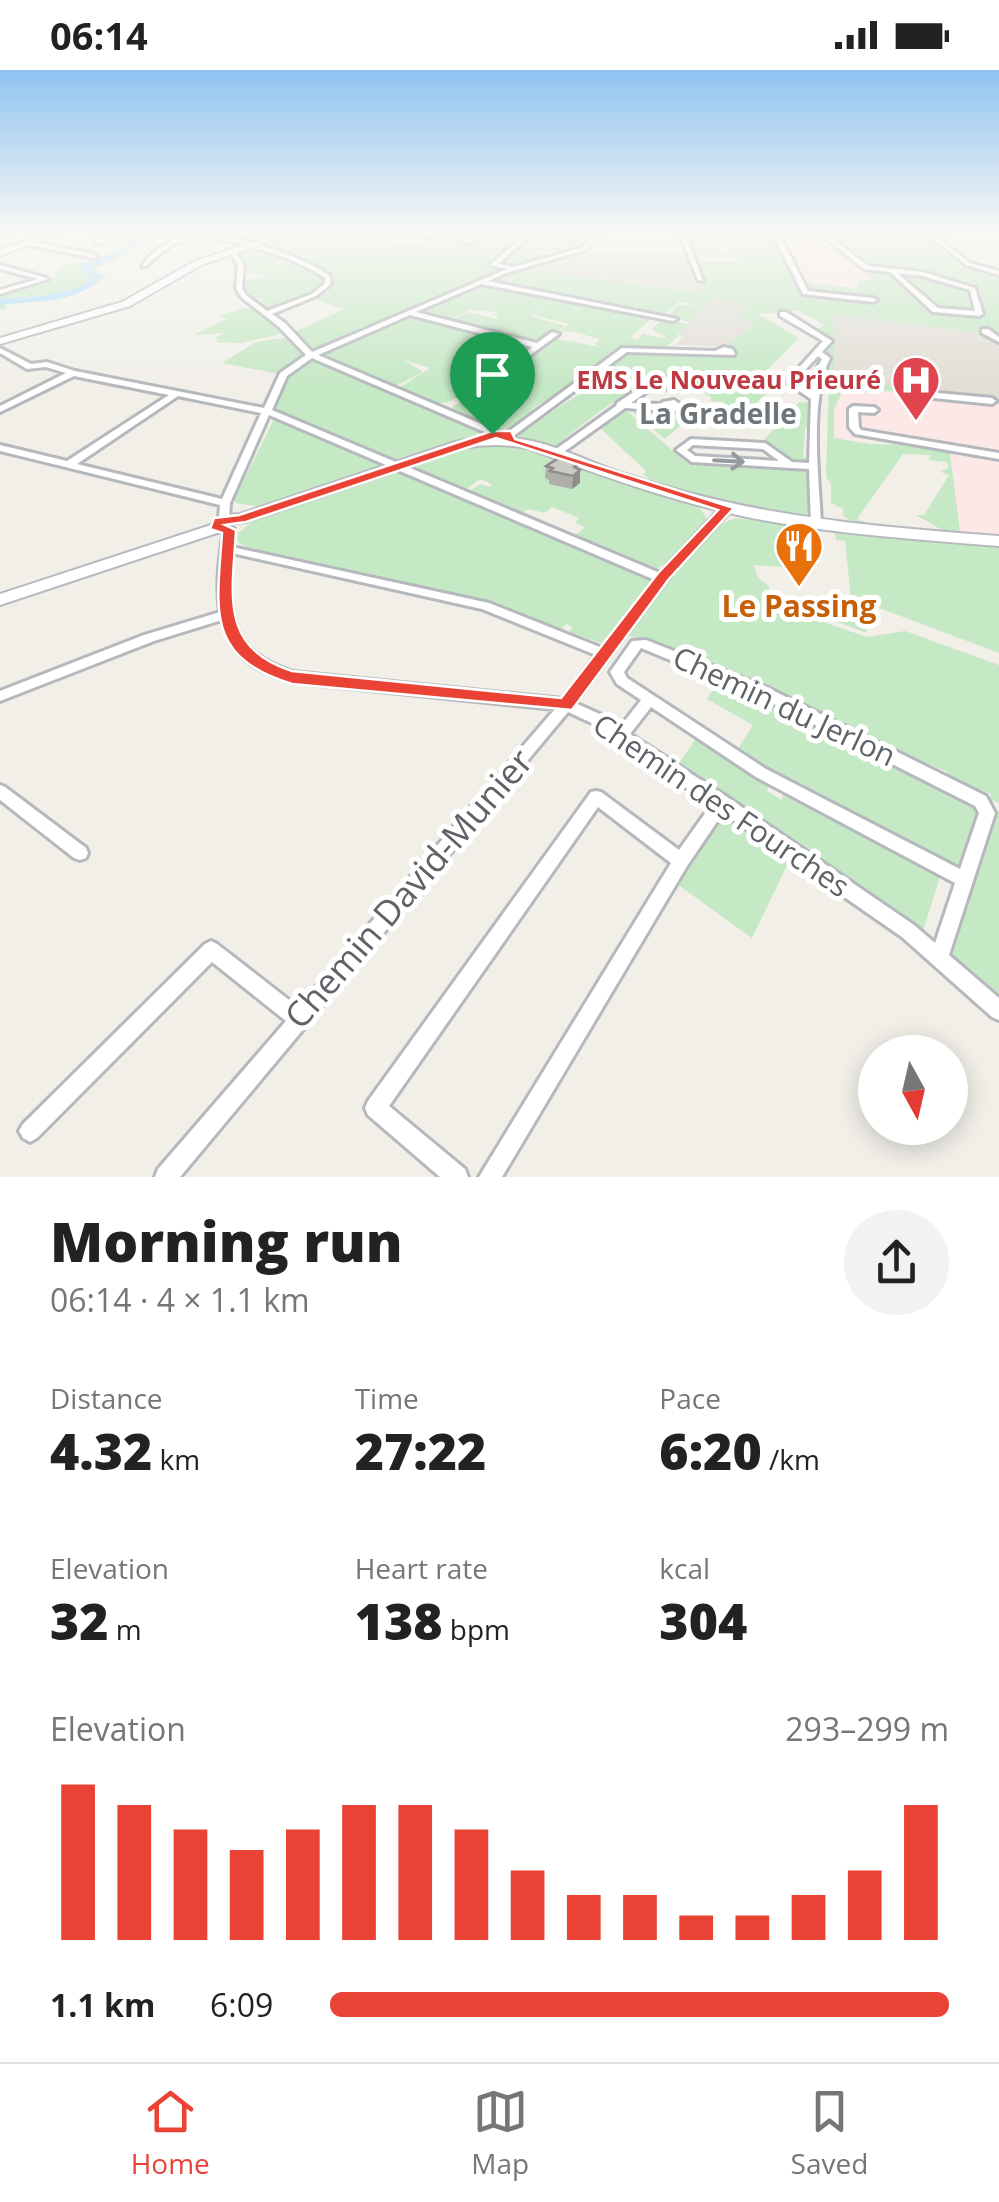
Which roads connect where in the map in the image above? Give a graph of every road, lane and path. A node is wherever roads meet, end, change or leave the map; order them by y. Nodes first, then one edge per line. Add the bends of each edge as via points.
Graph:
1 (38, 284) edge
2 (163, 284) edge
3 (239, 284) edge
4 (326, 284) edge
5 (476, 284) edge
6 (488, 284) edge
7 (800, 284) edge
8 (906, 284) edge
9 (956, 284) edge
10 (0, 292) edge
11 (873, 300) dead end
12 (268, 313) junction
13 (410, 314) junction
14 (783, 314) dead end
15 (674, 320) dead end
16 (985, 330) dead end
17 (555, 334) dead end
18 (998, 339) edge
19 (0, 341) edge
20 (538, 346) junction
21 (0, 350) edge
22 (719, 353) dead end
23 (818, 353) junction
24 (310, 355) junction
25 (522, 359) dead end
26 (73, 373) junction
27 (652, 384) dead end
28 (176, 394) junction
29 (927, 395) dead end
30 (816, 398) junction
31 (997, 399) edge
32 (620, 404) junction
33 (664, 407) dead end
34 (0, 408) edge
35 (874, 410) dead end
36 (268, 412) junction
37 (501, 437) junction
38 (0, 448) edge
39 (555, 454) junction
40 (999, 456) edge
41 (789, 464) junction
42 (68, 465) junction
43 (395, 466) junction
44 (813, 466) junction
45 (727, 508) junction
46 (227, 519) junction
47 (816, 524) junction
48 (999, 540) edge
49 (227, 549) junction
50 (662, 578) junction
51 (0, 600) edge
52 (224, 615) junction
53 (603, 653) junction
54 (0, 696) edge
55 (649, 700) junction
56 (566, 706) junction
57 (623, 733) junction
58 (2, 797) edge
59 (722, 802) junction
60 (80, 853) dead end
61 (680, 861) junction
62 (964, 878) junction
63 (940, 956) junction
64 (999, 1010) edge
65 (298, 1019) junction
66 (30, 1131) dead end
67 (166, 1177) edge
68 (457, 1177) edge
69 (490, 1177) edge

1 - 10 street
2 - 19 street via 134,301
3 - 12 street
4 - 12 street
5 - 13 street
6 - 15 street
7 - 11 street via 805,293
8 - 9 street via 936,310 979,314 974,289
12 - 24 street
13 - 20 street
13 - 24 street
14 - 23 street via 828,341
16 - 18 street
17 - 20 street
20 - 25 street
21 - 26 street via 30,367 47,364
22 - 37 street via 625,350
23 - 30 street via 826,358 818,367
23 - 30 street via 790,382
24 - 36 street via 283,375
24 - 37 street
26 - 28 street
26 - 34 street
27 - 32 street
28 - 36 street
28 - 42 street
29 - 31 street
30 - 44 street
32 - 33 street
32 - 39 street
35 - 40 street via 853,409 858,432
36 - 43 street
36 - 46 street
37 - 39 street
37 - 43 street
38 - 42 street
39 - 45 street
41 -> 41 street via 764,446 691,442 681,450 692,459
41 - 44 street
42 - 46 street
43 - 46 street
43 - 50 street
44 - 47 street
45 - 47 street
45 - 50 street, Chemin David-Munier
46 - 49 street
46 - 51 street
47 - 48 street
49 - 52 street
49 - 53 street via 485,606
50 - 53 street, Chemin David-Munier
52 - 54 street
52 - 56 street, Chemin des Fourches via 243,652 284,676
53 - 56 street, Chemin David-Munier
55 - 57 street
55 - 62 street, Chemin du Jerlon via 761,773
55 - 62 street, Chemin du Jerlon via 617,676 637,644 763,692 981,801 987,812
56 - 57 street, Chemin des Fourches
56 - 65 street, Chemin David-Munier
57 - 59 street, Chemin des Fourches
58 - 60 street
59 - 61 street
59 - 63 street, Chemin des Fourches
61 - 68 street via 596,797 374,1108
61 - 69 street
62 - 63 street, Chemin du Jerlon
63 - 64 street, Chemin des Fourches
65 - 66 street via 212,950
65 - 67 street, Chemin David-Munier

